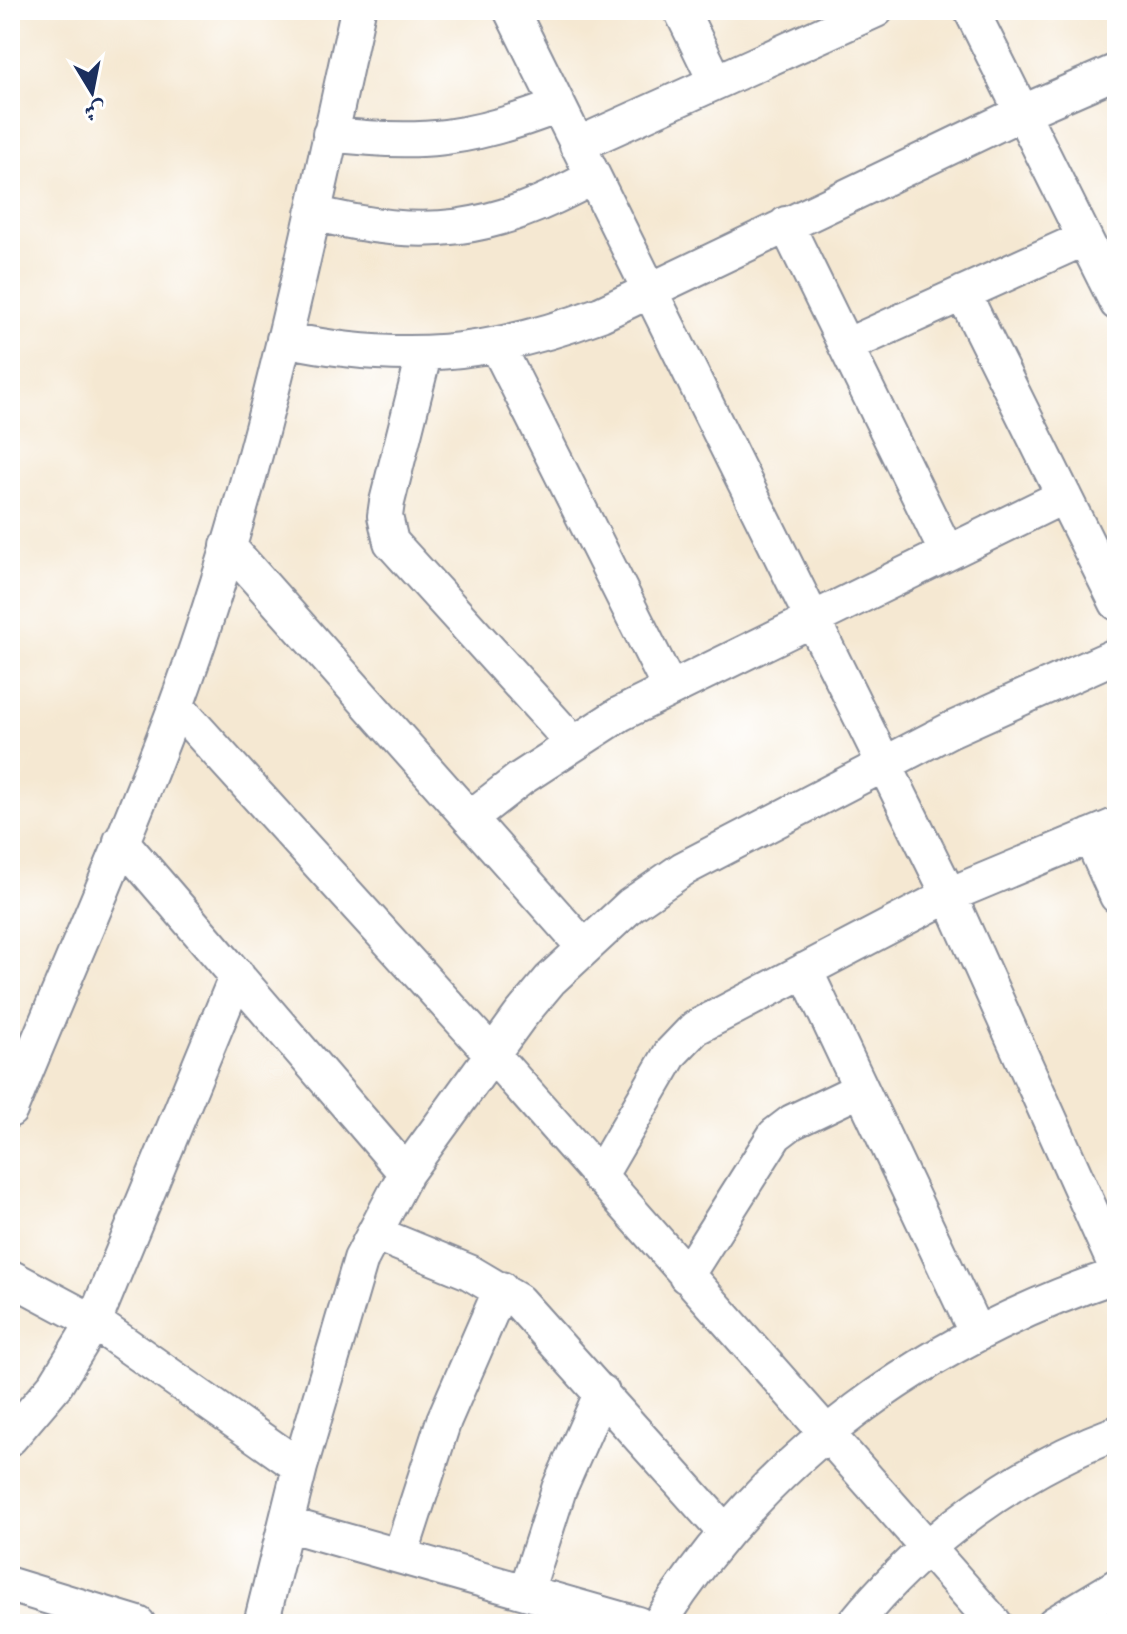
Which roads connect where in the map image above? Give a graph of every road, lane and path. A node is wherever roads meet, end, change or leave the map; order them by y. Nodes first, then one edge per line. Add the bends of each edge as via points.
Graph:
1 (358, 10) edge
2 (511, 10) edge
3 (681, 10) edge
4 (876, 10) edge
5 (971, 10) edge
6 (823, 21) edge
7 (1117, 71) edge
8 (716, 82) junction
9 (558, 106) junction
10 (1021, 113) junction
11 (330, 134) junction
12 (577, 145) junction
13 (593, 177) junction
14 (313, 213) junction
15 (786, 224) junction
16 (1083, 239) junction
17 (648, 289) junction
18 (963, 293) junction
19 (1117, 303) edge
20 (284, 339) junction
21 (846, 346) junction
22 (498, 347) junction
23 (424, 355) junction
24 (1064, 496) junction
25 (228, 546) junction
26 (947, 553) junction
27 (1117, 603) edge
28 (812, 619) junction
29 (1117, 655) edge
30 (670, 689) junction
31 (176, 706) junction
32 (573, 743) junction
33 (885, 764) junction
34 (470, 818) junction
35 (1103, 831) edge
36 (121, 841) junction
37 (949, 895) junction
38 (1117, 896) edge
39 (583, 946) junction
40 (805, 970) junction
41 (237, 975) junction
42 (492, 1054) junction
43 (861, 1089) junction
44 (10, 1110) edge
45 (406, 1173) junction
46 (599, 1177) junction
47 (374, 1233) junction
48 (1117, 1269) edge
49 (1117, 1275) edge
50 (686, 1276) junction
51 (10, 1277) edge
52 (501, 1289) junction
53 (94, 1322) junction
54 (976, 1332) junction
55 (602, 1392) junction
56 (1117, 1433) edge
57 (825, 1435) junction
58 (10, 1438) edge
59 (300, 1467) junction
60 (286, 1524) junction
61 (725, 1532) junction
62 (927, 1548) junction
63 (400, 1556) junction
64 (10, 1585) edge
65 (1117, 1586) edge
66 (526, 1592) junction
67 (138, 1624) edge
68 (261, 1624) edge
69 (638, 1624) edge
70 (659, 1624) edge
71 (854, 1624) edge
72 (995, 1624) edge
73 (1054, 1624) edge

1 - 11 street
2 - 9 street
3 - 8 street
4 - 6 street
5 - 10 street
6 - 8 street
7 - 10 street
8 - 12 street
9 - 11 street via 504,127 447,140 388,142
9 - 12 street
10 - 15 street
10 - 16 street
11 - 14 street
12 - 13 street
13 - 14 street via 542,205 487,223 414,230 370,227
13 - 17 street
14 - 20 street
15 - 17 street
15 - 21 street
16 - 18 street
16 - 19 street
17 - 22 street via 601,314
17 - 28 street
18 - 21 street
18 - 24 street
20 - 23 street via 330,349
20 - 25 street
21 - 26 street
22 - 23 street
22 - 30 street
23 - 32 street via 387,502 391,542
24 - 26 street
24 - 27 street
25 - 31 street
25 - 34 street
26 - 28 street
28 - 30 street
28 - 33 street
29 - 33 street
30 - 32 street
31 - 36 street
31 - 42 street
32 - 34 street
33 - 37 street
33 - 39 street via 683,869
34 - 39 street
35 - 37 street
35 - 38 street
36 - 41 street
36 - 44 street
37 - 40 street
37 - 48 street
39 - 42 street
40 - 43 street
40 - 46 street via 710,1018 682,1040
41 - 45 street
41 - 53 street
42 - 45 street
42 - 46 street
43 - 50 street via 775,1135
43 - 54 street
45 - 47 street
46 - 50 street
47 - 52 street
47 - 59 street via 351,1286
49 - 54 street
50 - 57 street
51 - 53 street
52 - 55 street via 533,1315
52 - 63 street via 444,1420
53 - 58 street via 56,1384
53 - 59 street
54 - 57 street via 910,1371
55 - 61 street
55 - 66 street via 559,1489
56 - 62 street via 984,1504
57 - 61 street
57 - 62 street
59 - 60 street
60 - 63 street
60 - 68 street
61 - 70 street
62 - 71 street
62 - 72 street
63 - 66 street
64 - 67 street
65 - 73 street
66 - 69 street

